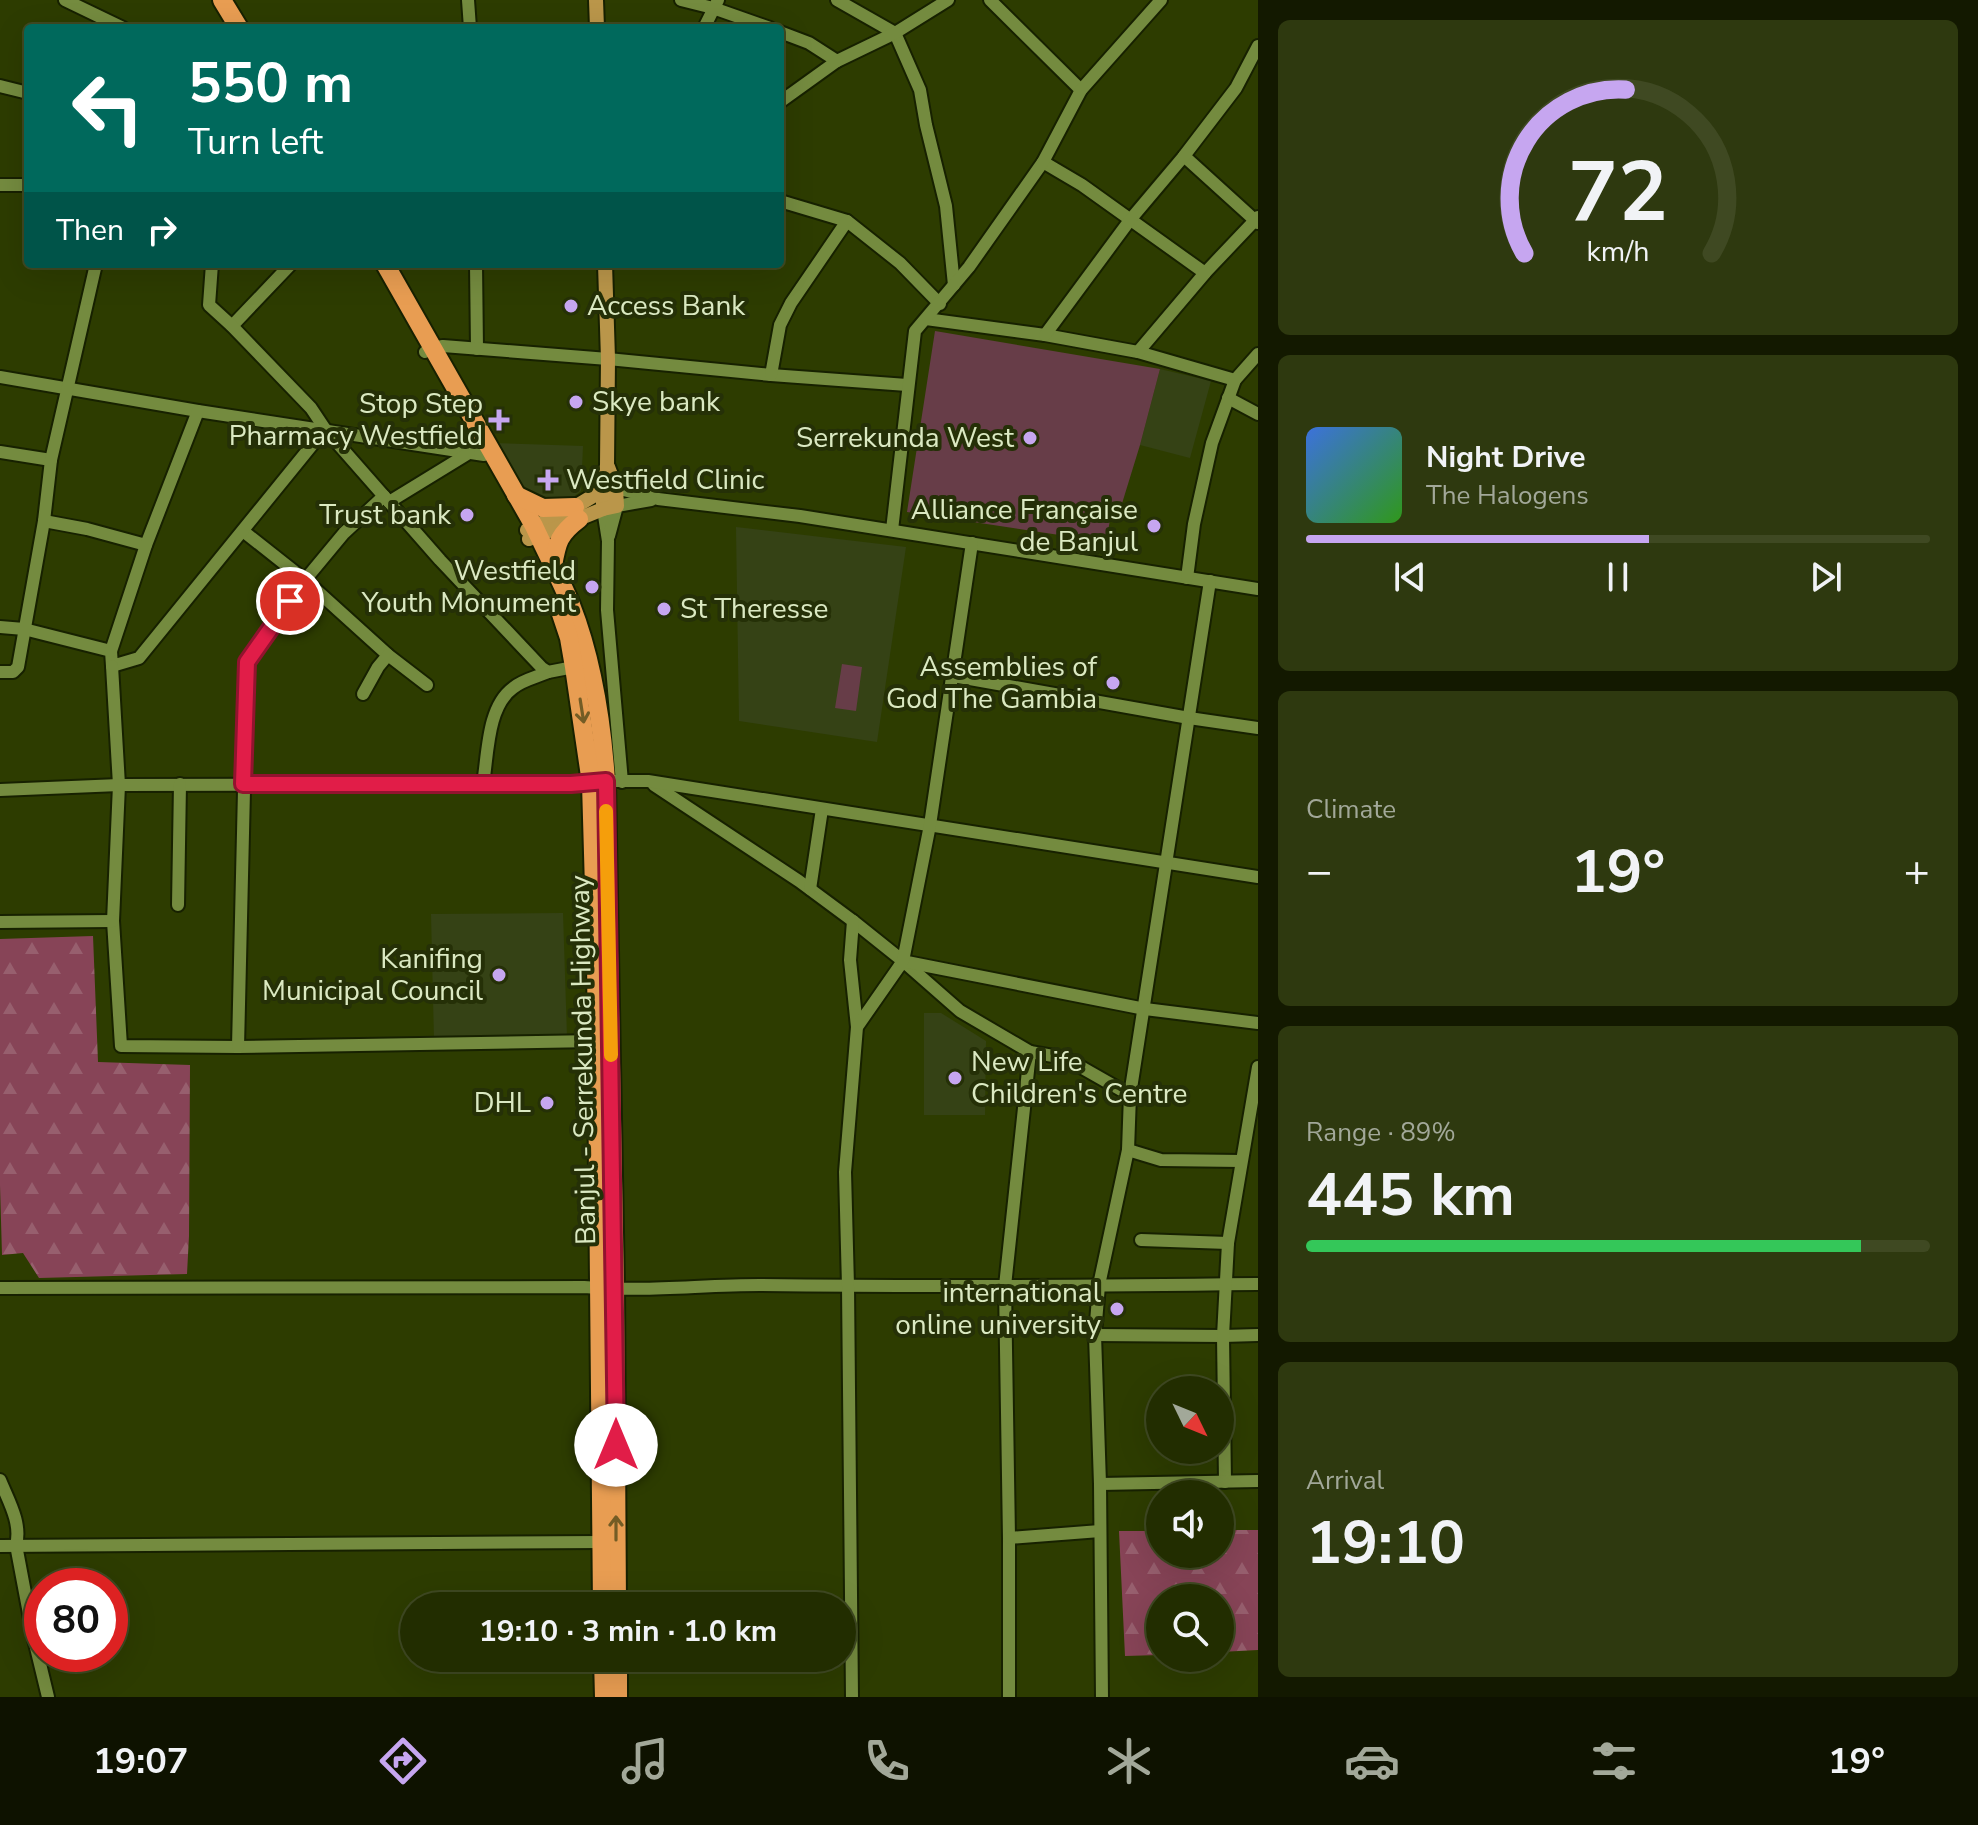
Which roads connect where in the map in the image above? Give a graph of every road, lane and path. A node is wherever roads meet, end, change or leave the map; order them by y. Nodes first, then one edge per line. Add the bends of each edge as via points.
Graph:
1 (65, 0) edge
2 (222, 0) edge
3 (232, 0) edge
4 (468, 0) edge
5 (596, 0) edge
6 (681, 0) edge
7 (837, 0) edge
8 (948, 0) edge
9 (990, 0) edge
10 (1161, 0) edge
11 (716, 4) edge
12 (115, 24) edge
13 (237, 24) edge
14 (247, 24) edge
15 (470, 24) edge
16 (597, 24) edge
17 (706, 24) edge
18 (761, 24) edge
19 (895, 33) junction
20 (784, 34) edge
21 (1258, 46) edge
22 (837, 61) junction
23 (0, 86) edge
24 (1081, 90) junction
25 (24, 92) edge
26 (784, 99) edge
27 (1184, 156) junction
28 (1043, 162) junction
29 (0, 185) edge
30 (24, 185) edge
31 (784, 202) edge
32 (1130, 220) junction
33 (1257, 220) edge
34 (847, 221) junction
35 (95, 268) edge
36 (212, 268) edge
37 (287, 268) edge
38 (377, 268) edge
39 (387, 268) edge
40 (476, 268) edge
41 (605, 268) edge
42 (1205, 273) junction
43 (954, 285) junction
44 (940, 304) junction
45 (926, 319) junction
46 (232, 326) junction
47 (1045, 335) junction
48 (477, 349) junction
49 (429, 350) junction
50 (1138, 352) junction
51 (1258, 354) edge
52 (608, 359) junction
53 (771, 375) junction
54 (0, 377) edge
55 (1235, 380) junction
56 (907, 385) junction
57 (67, 389) junction
58 (1228, 398) junction
59 (198, 411) junction
60 (1258, 414) edge
61 (325, 429) junction
62 (0, 452) edge
63 (476, 454) junction
64 (51, 460) junction
65 (609, 489) junction
66 (516, 494) junction
67 (387, 499) junction
68 (658, 499) junction
69 (610, 507) junction
70 (577, 513) junction
71 (44, 521) junction
72 (892, 530) junction
73 (243, 531) junction
74 (531, 533) junction
75 (972, 543) junction
76 (146, 545) junction
77 (553, 566) junction
78 (1187, 578) junction
79 (305, 580) junction
80 (1210, 581) junction
81 (1258, 589) edge
82 (0, 627) edge
83 (24, 629) junction
84 (111, 651) junction
85 (388, 655) junction
86 (112, 666) junction
87 (574, 667) junction
88 (0, 672) edge
89 (548, 672) junction
90 (953, 676) junction
91 (427, 685) dead end
92 (363, 694) dead end
93 (1189, 718) junction
94 (1258, 728) edge
95 (648, 781) junction
96 (606, 782) junction
97 (180, 784) junction
98 (243, 784) junction
99 (483, 784) junction
100 (119, 785) junction
101 (0, 790) edge
102 (822, 809) junction
103 (930, 825) junction
104 (1166, 861) junction
105 (1258, 877) edge
106 (810, 889) junction
107 (178, 905) dead end
108 (113, 921) junction
109 (853, 921) junction
110 (0, 922) edge
111 (903, 961) junction
112 (1145, 1009) junction
113 (1258, 1023) edge
114 (857, 1027) junction
115 (596, 1041) junction
116 (238, 1047) junction
117 (1030, 1052) junction
118 (1258, 1067) edge
119 (1130, 1095) junction
120 (1128, 1150) junction
121 (1241, 1161) junction
122 (1141, 1240) dead end
123 (1228, 1243) junction
124 (1227, 1284) junction
125 (1258, 1284) edge
126 (1099, 1285) junction
127 (848, 1286) junction
128 (1005, 1286) junction
129 (0, 1288) edge
130 (607, 1288) junction
131 (1095, 1335) junction
132 (1258, 1335) edge
133 (1223, 1336) junction
134 (1225, 1480) edge
135 (1258, 1481) edge
136 (0, 1482) edge
137 (1234, 1482) edge
138 (1146, 1483) edge
139 (1100, 1484) junction
140 (1100, 1531) junction
141 (1009, 1538) junction
142 (601, 1542) junction
143 (16, 1545) junction
144 (0, 1546) edge
145 (602, 1592) edge
146 (617, 1592) edge
147 (603, 1672) edge
148 (618, 1672) edge
149 (48, 1697) edge
150 (604, 1697) edge
151 (618, 1697) edge
152 (852, 1697) edge
153 (1009, 1697) edge
154 (1102, 1697) edge

1 - 12 street
2 - 13 highway
3 - 14 highway
4 - 15 street
5 - 16 main road
6 - 11 street
7 - 19 street
8 - 19 street
9 - 24 street
10 - 24 street
11 - 17 street
11 - 18 street
19 - 22 street
19 - 43 street via 920,90 946,206
20 - 22 street
21 - 27 street via 1236,88
22 - 26 street
23 - 25 street
24 - 28 street
27 - 32 street
27 - 33 street
28 - 32 street
28 - 43 street
29 - 30 street
31 - 34 street
32 - 42 street
32 - 47 street
33 - 42 street
34 - 44 street
34 - 53 street via 780,325
35 - 57 street
36 - 46 street via 209,305
37 - 46 street
38 - 49 highway
39 - 49 highway
40 - 48 street
41 - 52 main road
42 - 50 street
43 - 44 street
44 - 45 street
45 - 47 street
45 - 56 street via 915,331
46 - 61 street
47 - 50 street
48 - 49 street
48 - 52 street
49 - 63 highway
49 - 66 highway
50 - 55 street
51 - 55 street
52 - 53 street
52 - 65 main road
53 - 56 street
54 - 57 street
55 - 58 street
56 - 72 street
57 - 59 street
57 - 64 street
58 - 60 street
58 - 78 street via 1212,443
59 - 61 street
59 - 76 street
61 - 63 street
61 - 67 street
61 - 73 street
62 - 64 street
63 - 67 street
63 - 74 highway
64 - 71 street
65 - 68 street
65 - 69 main road
65 - 70 main road
66 - 70 highway via 543,508
66 - 74 highway
67 - 79 street via 344,533
67 - 89 street
68 - 69 street
68 - 72 street
69 - 70 main road
69 - 96 street
70 - 74 main road
70 - 77 highway via 560,537
71 - 76 street
71 - 83 street
72 - 75 street
73 - 79 street
73 - 86 street via 139,658
74 - 77 highway, Banjul - Serrekunda Highway
74 - 87 highway, Banjul - Serrekunda Highway via 569,638
75 - 78 street
75 - 90 street
76 - 84 street
77 - 96 highway, Banjul - Serrekunda Highway via 585,647
78 - 80 street
79 - 85 street
79 - 98 street via 247,662
80 - 81 street
80 - 93 street
82 - 83 street
83 - 84 street
83 - 88 street via 18,667
84 - 86 street
85 - 91 street
85 - 92 street
86 - 100 street
87 - 89 street
87 -> 96 highway, Banjul - Serrekunda Highway
89 - 99 street via 502,697
90 - 93 street
90 - 103 street
93 - 94 street
93 - 104 street
95 - 96 street
95 - 102 street
95 - 106 street
96 - 99 street
96 - 115 highway, Banjul - Serrekunda Highway
96 - 130 highway, Banjul - Serrekunda Highway
97 - 98 street
97 - 100 street
97 - 107 street
98 - 99 street
98 - 116 street
100 - 101 street
100 - 108 street
102 - 103 street
102 - 106 street
103 - 104 street
103 - 111 street
104 - 105 street
104 - 112 street
106 - 109 street
108 - 110 street
108 - 116 street via 121,1046
109 - 111 street
109 - 114 street via 850,960
111 - 112 street
111 - 114 street
111 - 117 street via 960,1011
112 - 113 street
112 - 119 street
114 - 127 street via 845,1172
115 - 116 street
115 - 130 highway, Banjul - Serrekunda Highway
117 - 119 street via 1065,1058
117 - 128 street
118 - 121 street
119 - 120 street
120 - 121 street via 1161,1160
120 - 126 street
121 - 123 street
122 - 123 street
123 - 124 street
124 - 125 street
124 - 126 street
124 - 133 street
126 - 128 street
126 - 131 street
127 - 128 street
127 - 130 street
127 - 152 street
128 - 141 street
129 - 130 street
130 - 142 highway, Banjul - Serrekunda Highway
146 -> 130 highway, Banjul - Serrekunda Highway
131 - 133 street
131 - 139 street
132 - 133 street
133 - 134 street
135 - 137 street
136 - 143 street via 13,1511
138 - 139 street
139 - 140 street
140 - 141 street
140 - 154 street
141 - 153 street
142 - 143 street
142 - 145 highway, Banjul - Serrekunda Highway
143 - 144 street
143 - 149 street
147 - 150 highway
148 - 151 highway

